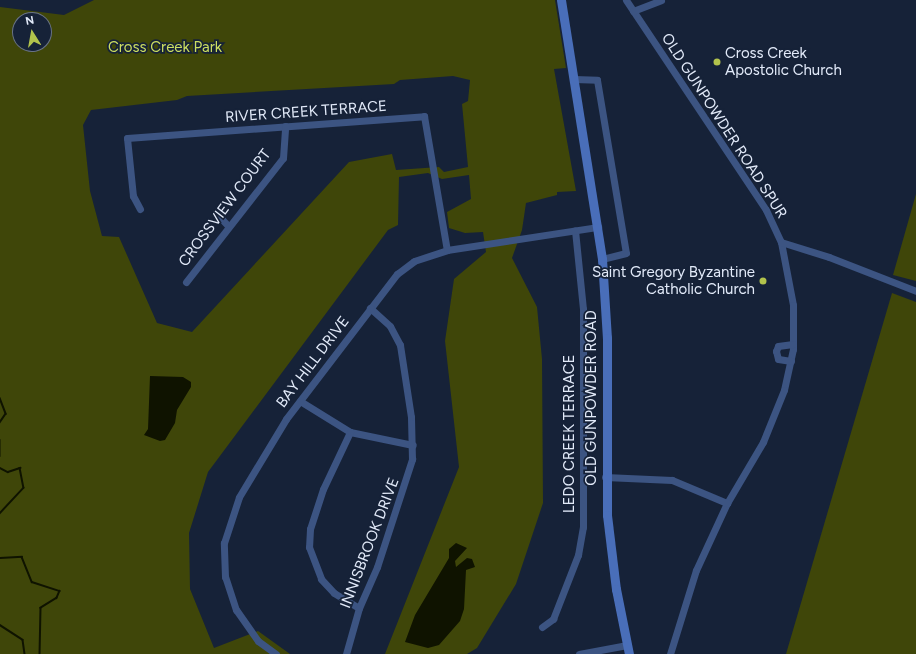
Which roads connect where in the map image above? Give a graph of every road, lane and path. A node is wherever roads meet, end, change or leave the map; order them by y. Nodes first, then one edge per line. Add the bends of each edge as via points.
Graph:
1 (561, 0) edge
2 (626, 0) edge
3 (661, 0) edge
4 (650, 2) edge
5 (633, 11) junction
6 (574, 79) junction
7 (285, 126) junction
8 (140, 209) dead end
9 (217, 214) dead end
10 (228, 226) junction
11 (598, 227) junction
12 (575, 230) junction
13 (781, 242) junction
14 (447, 250) junction
15 (602, 259) junction
16 (186, 282) dead end
17 (916, 291) edge
18 (370, 308) junction
19 (793, 344) junction
20 (791, 361) junction
21 (300, 401) junction
22 (350, 432) junction
23 (413, 445) junction
24 (605, 477) junction
25 (728, 503) junction
26 (358, 608) junction
27 (542, 627) dead end
28 (628, 650) edge
29 (276, 654) edge
30 (346, 654) edge
31 (580, 654) edge
32 (670, 654) edge

1 - 6 main road, OLD GUNPOWDER ROAD
2 - 5 street, OLD GUNPOWDER ROAD SPUR
3 - 4 street
4 - 5 street
5 - 13 street, OLD GUNPOWDER ROAD SPUR via 766,210
6 - 11 main road, OLD GUNPOWDER ROAD
6 - 15 street via 597,80 626,253
7 - 8 street, RIVER CREEK TERRACE via 126,138 133,196
7 - 10 street, CROSSVIEW COURT via 283,158
7 - 14 street, RIVER CREEK TERRACE via 424,116
9 - 10 street
10 - 16 street, CROSSVIEW COURT
11 - 12 street, BAY HILL DRIVE
11 - 15 main road, OLD GUNPOWDER ROAD
12 - 14 street, BAY HILL DRIVE
12 - 27 street, LEDO CREEK TERRACE via 583,309 583,527 578,555 553,619
13 - 17 street via 816,252
13 - 19 street, OLD GUNPOWDER ROAD SPUR via 792,290
14 - 18 street, BAY HILL DRIVE via 422,256 405,266
15 - 24 main road, OLD GUNPOWDER ROAD via 607,338
18 - 21 street, BAY HILL DRIVE
18 - 23 street, INNISBROOK DRIVE via 390,326 400,345
19 - 20 street, OLD GUNPOWDER ROAD SPUR
19 - 20 street via 778,346 776,351 778,359
20 - 25 street, OLD GUNPOWDER ROAD SPUR via 772,424
21 - 22 street
21 - 29 street, BAY HILL DRIVE via 239,497 224,543 225,577 236,610 258,641
22 - 23 street
22 - 26 street via 323,489 310,529 309,547 321,578 334,592
23 - 26 street, INNISBROOK DRIVE via 408,477 377,567
24 - 25 street via 672,480
24 - 28 main road, OLD GUNPOWDER ROAD via 612,562
25 - 32 street, OLD GUNPOWDER ROAD SPUR via 696,570
26 - 30 street, INNISBROOK DRIVE
28 - 31 street

